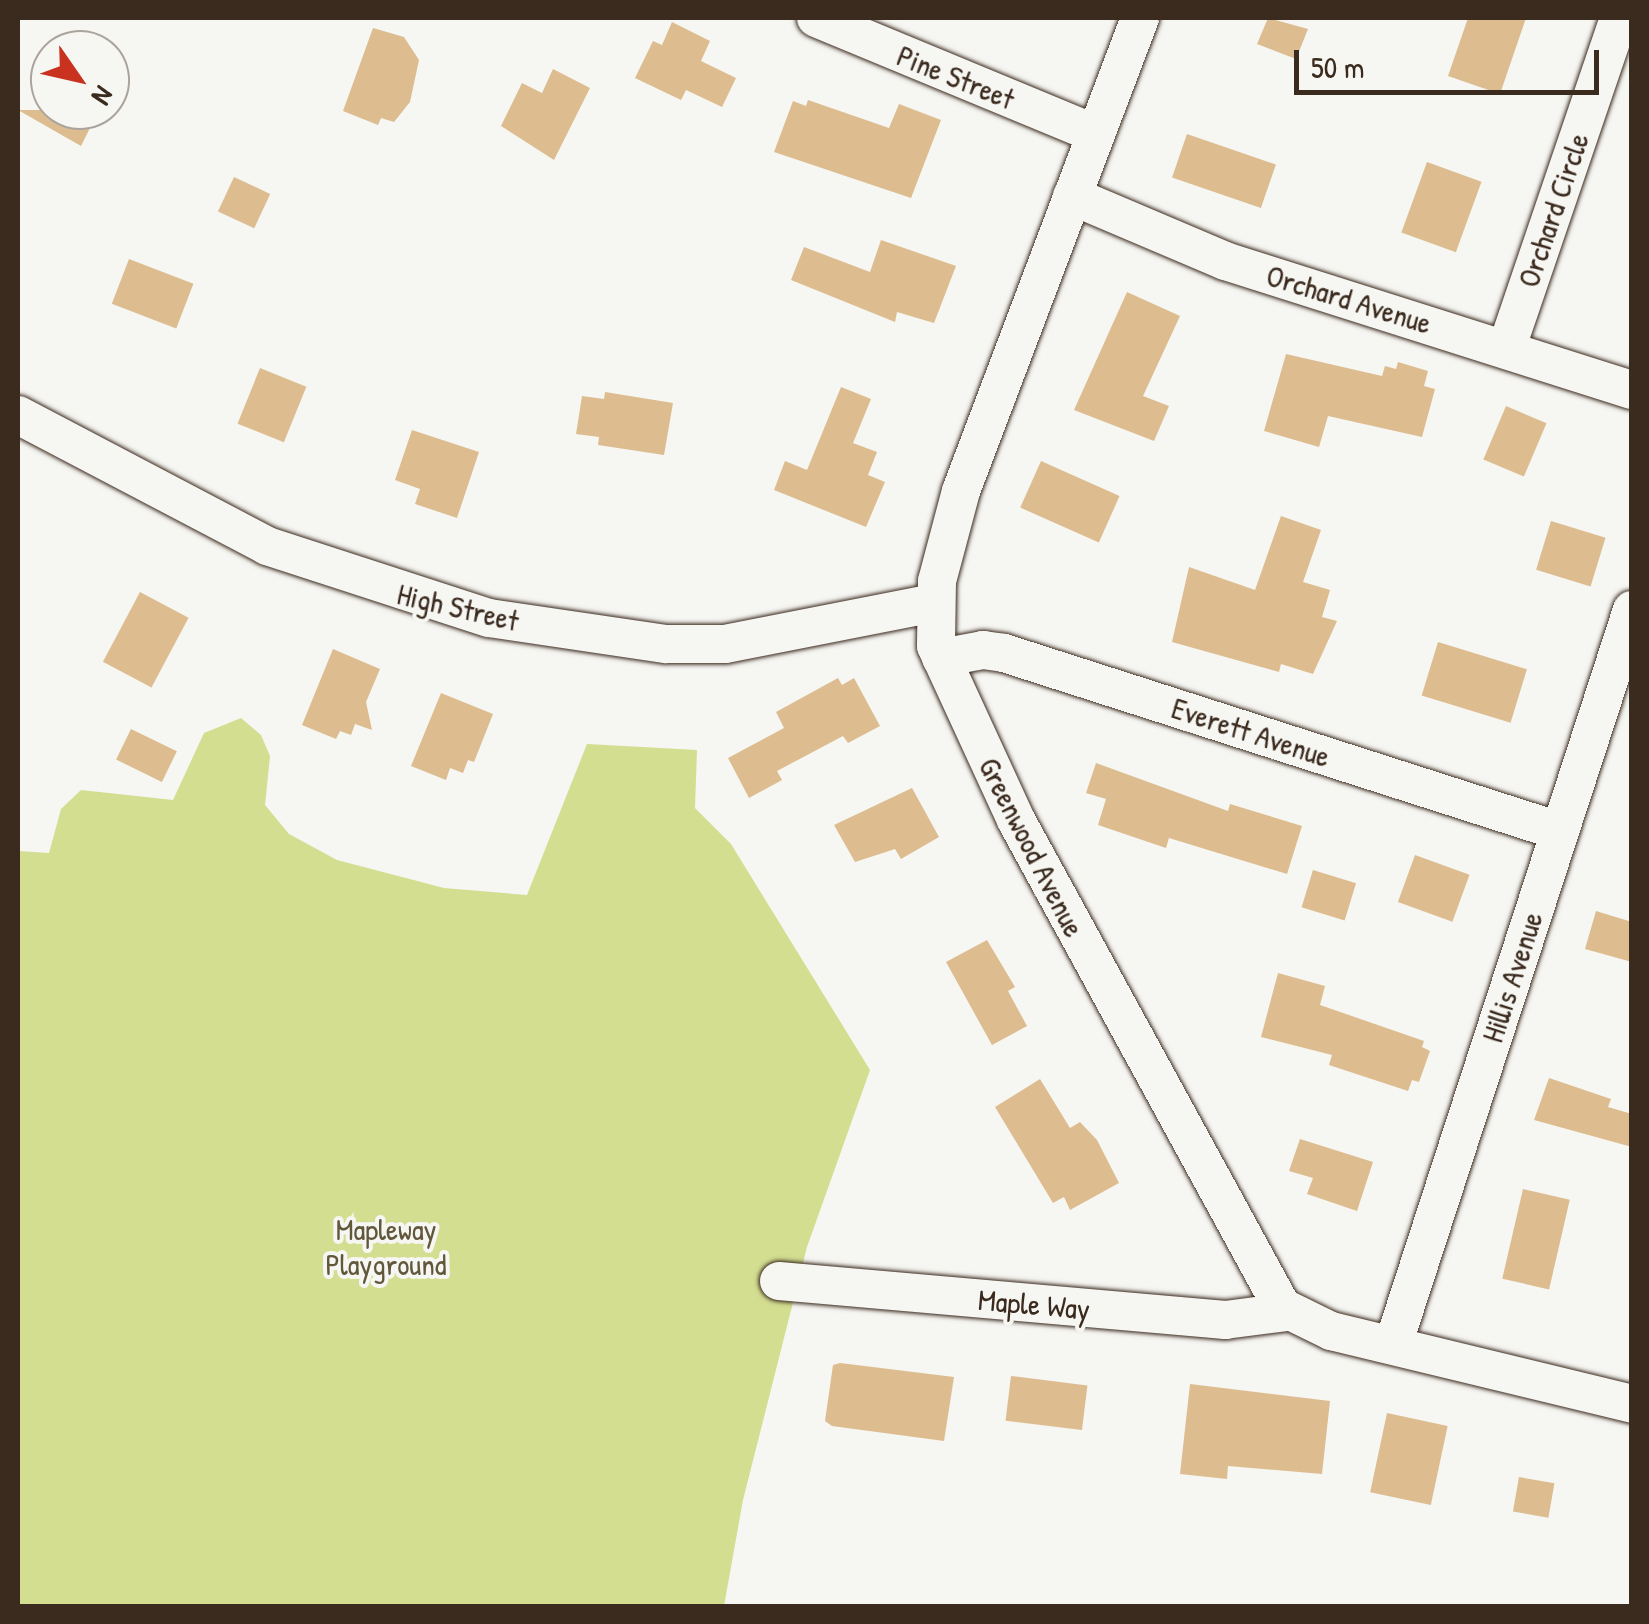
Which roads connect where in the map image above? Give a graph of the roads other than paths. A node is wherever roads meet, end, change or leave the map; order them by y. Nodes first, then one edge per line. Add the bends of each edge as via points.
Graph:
1 (816, 18) edge
2 (1140, 18) edge
3 (1619, 18) edge
4 (1096, 134) junction
5 (1072, 196) junction
6 (1506, 347) junction
7 (1632, 390) edge
8 (18, 415) edge
9 (934, 603) junction
10 (1632, 610) edge
11 (941, 658) junction
12 (1559, 830) junction
13 (779, 1281) dead end
14 (1288, 1312) junction
15 (1393, 1345) junction
16 (1632, 1404) edge

1 - 4 street, Pine Street
2 - 4 street, Greenwood Avenue
3 - 6 street, Orchard Circle
4 - 5 street, Greenwood Avenue
5 - 6 street, Orchard Avenue via 1226,261
5 - 9 street, Greenwood Avenue via 961,492
6 - 7 street, Orchard Avenue
8 - 9 street, High Street via 267,546 413,599 489,618 666,644 725,644
9 - 11 street, Greenwood Avenue
10 - 12 street, Hillis Avenue
11 - 12 street, Everett Avenue via 1004,653
11 - 14 street, Greenwood Avenue via 1016,820 1260,1274
12 - 15 street, Hillis Avenue
13 - 14 street, Maple Way via 1225,1320
14 - 15 street via 1320,1328
15 - 16 street

